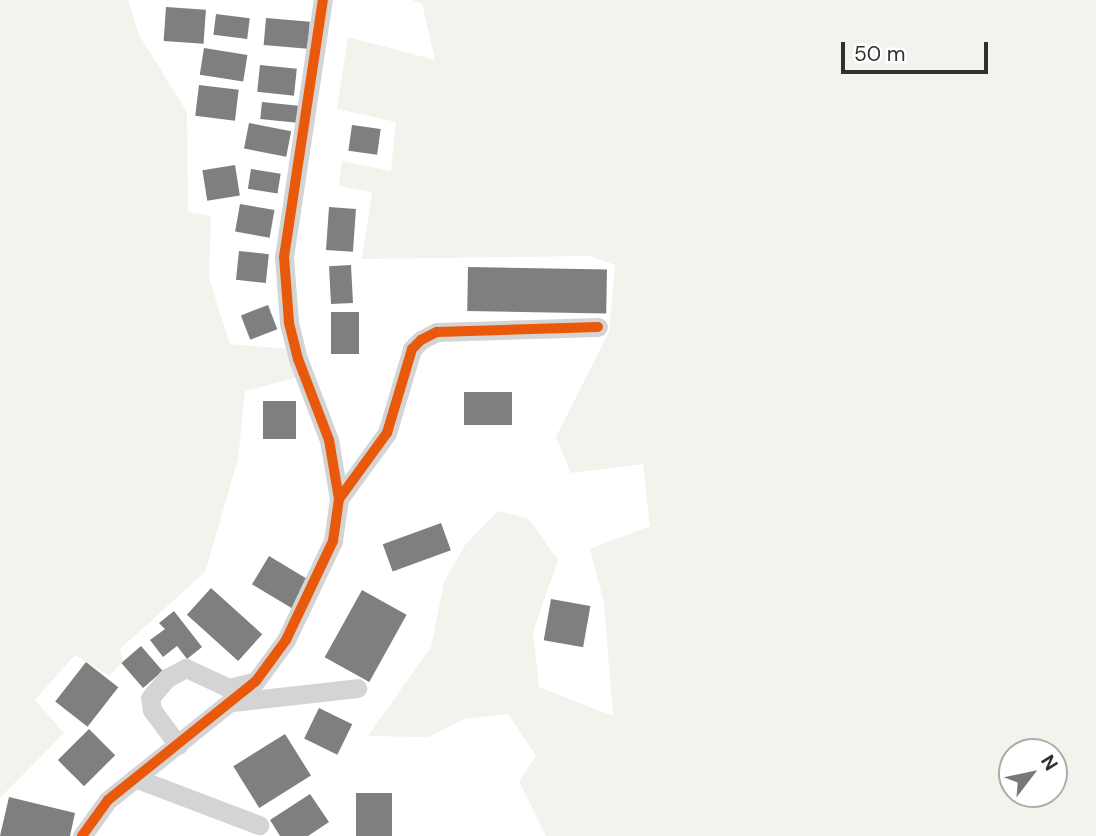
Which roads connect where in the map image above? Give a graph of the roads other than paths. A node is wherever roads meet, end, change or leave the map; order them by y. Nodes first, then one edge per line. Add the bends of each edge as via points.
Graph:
1 (323, 0) edge
2 (598, 327) dead end
3 (339, 499) junction
4 (256, 681) junction
5 (357, 688) dead end
6 (233, 702) junction
7 (178, 745) junction
8 (135, 778) junction
9 (259, 825) dead end
10 (82, 836) edge

1 - 3 street via 284,257 292,334 329,440
2 - 3 street via 437,332 421,340 412,349 387,433
3 - 4 street via 333,541 318,579 286,640
4 - 6 street
4 - 7 street via 229,688 187,668 167,678 150,698 152,710
5 - 6 street
6 - 7 street
7 - 8 street
8 - 9 street
8 - 10 street via 108,800

